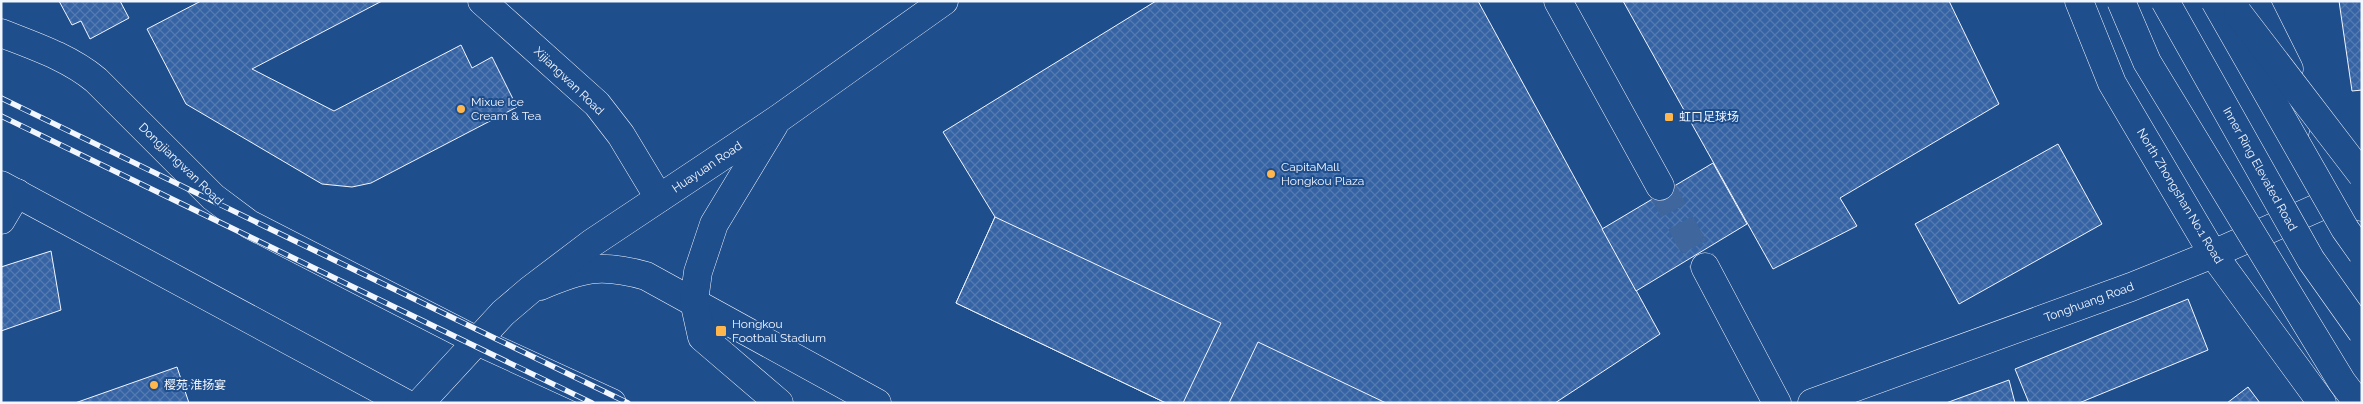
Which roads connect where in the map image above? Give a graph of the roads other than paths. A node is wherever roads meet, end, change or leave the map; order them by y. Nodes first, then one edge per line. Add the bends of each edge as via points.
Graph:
1 (482, 1) edge
2 (944, 1) edge
3 (1558, 1) edge
4 (2079, 1) edge
5 (2121, 1) edge
6 (2166, 1) edge
7 (2215, 1) edge
8 (2228, 1) edge
9 (2255, 1) edge
10 (1, 33) edge
11 (778, 119) junction
12 (1660, 186) tunnel mouth
13 (9, 189) edge
14 (2359, 191) edge
15 (660, 198) junction
16 (1, 220) edge
17 (2362, 253) edge
18 (2213, 254) junction
19 (1705, 267) tunnel mouth
20 (530, 290) junction
21 (694, 302) junction
22 (2362, 332) edge
23 (477, 341) junction
24 (405, 403) edge
25 (420, 403) edge
26 (612, 403) edge
27 (779, 403) edge
28 (877, 403) edge
29 (1777, 403) edge
30 (1812, 403) edge
31 (2322, 403) edge
32 (2358, 403) edge

1 - 15 main road, Xijiangwan Road via 597,104 621,135
2 - 11 main road, Huayuan Road
3 - 12 main road
4 - 18 main road, North Zhongshan No.1 Road via 2112,83
5 - 32 main road, bridge via 2147,62 2342,382
6 - 22 main road, Inner Ring Elevated Road, bridge via 2311,260
7 - 17 main road, bridge via 2345,229
8 - 14 main road, bridge
9 - 14 main road
10 - 23 main road, Dongjiangwan Road via 81,68 213,197 243,220
11 - 15 main road, Huayuan Road
11 - 21 main road via 714,224 698,272
13 - 16 main road
13 - 24 main road
14 - 18 main road, Tonghuang Road
15 - 20 main road, Huayuan Road via 592,243
18 - 30 main road, Tonghuang Road
18 - 31 main road, North Zhongshan No.1 Road
19 - 29 main road
20 - 21 main road via 591,268 619,268 646,276
20 - 23 main road, Huayuan Road
21 - 27 main road via 702,337
21 - 28 main road
23 - 25 main road, Huayuan Road
23 - 26 main road

